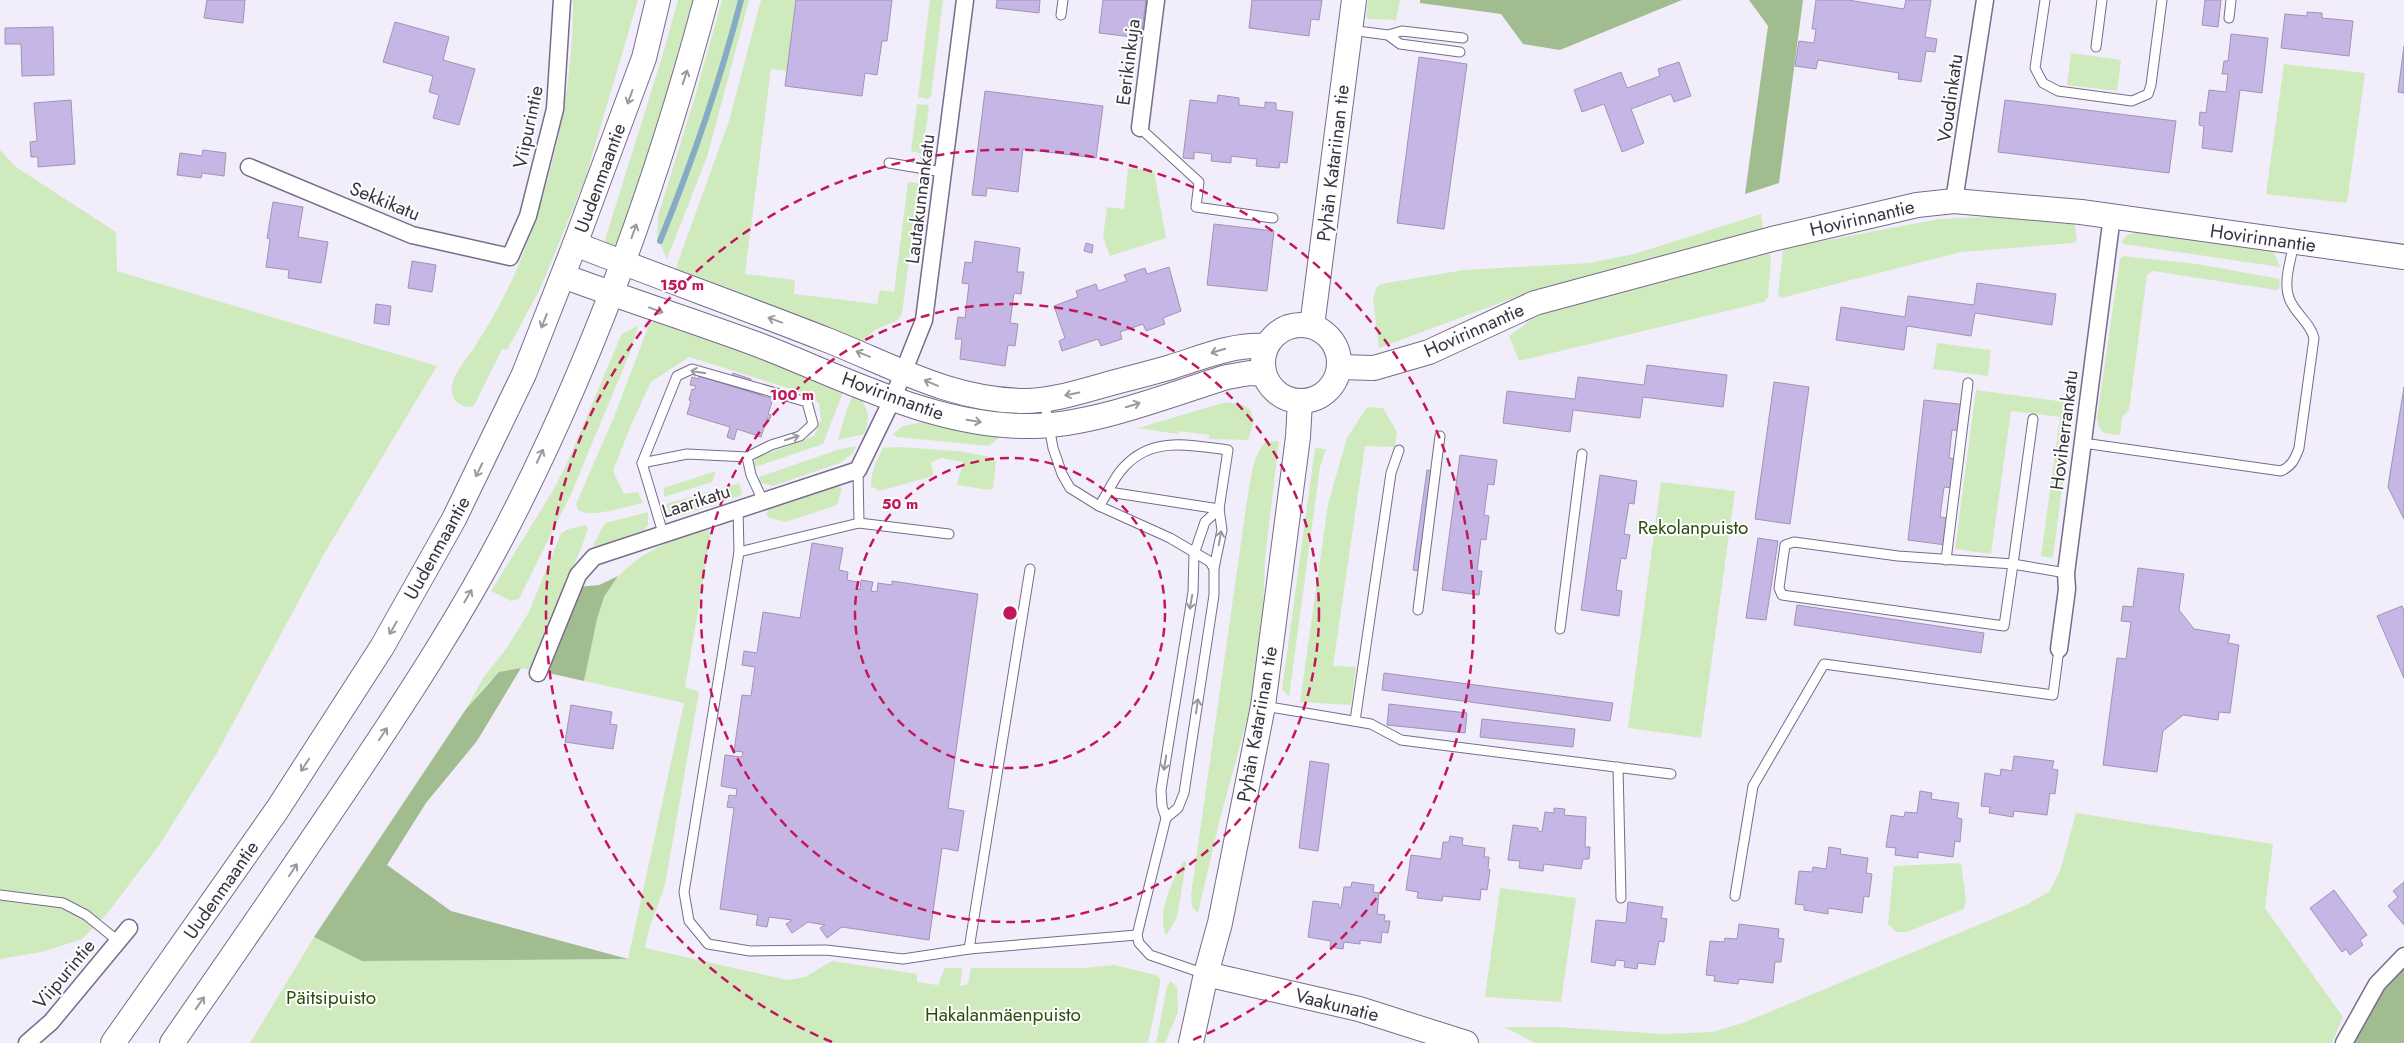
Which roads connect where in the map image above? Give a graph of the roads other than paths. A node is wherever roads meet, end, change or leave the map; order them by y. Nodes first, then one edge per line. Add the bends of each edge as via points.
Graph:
1 (562, 0) edge
2 (658, 0) edge
3 (706, 0) edge
4 (965, 0) edge
5 (1063, 0) edge
6 (1156, 0) edge
7 (1354, 0) edge
8 (1985, 0) edge
9 (2045, 0) edge
10 (2102, 0) edge
11 (2162, 0) edge
12 (2231, 0) edge
13 (1060, 15) dead end
14 (2229, 18) dead end
15 (1350, 30) junction
16 (1388, 35) junction
17 (1462, 38) dead end
18 (2096, 47) dead end
19 (1460, 52) dead end
20 (1140, 128) joint
21 (889, 163) dead end
22 (249, 167) dead end
23 (943, 172) junction
24 (1954, 201) junction
25 (2112, 216) junction
26 (1273, 218) dead end
27 (2294, 242) junction
28 (575, 244) junction
29 (510, 257) joint
30 (2404, 257) edge
31 (622, 263) junction
32 (563, 276) junction
33 (610, 294) junction
34 (1312, 326) junction
35 (1266, 346) junction
36 (1339, 367) junction
37 (905, 372) junction
38 (1264, 374) junction
39 (1968, 383) dead end
40 (894, 398) junction
41 (1044, 399) junction
42 (1300, 401) junction
43 (2033, 419) dead end
44 (1049, 425) junction
45 (1440, 436) dead end
46 (2083, 443) junction
47 (1399, 450) dead end
48 (1582, 454) dead end
49 (747, 457) junction
50 (642, 463) junction
51 (858, 470) junction
52 (1109, 492) junction
53 (763, 501) junction
54 (1099, 506) junction
55 (1219, 508) junction
56 (738, 509) junction
57 (859, 523) junction
58 (662, 533) junction
59 (949, 534) dead end
60 (740, 552) junction
61 (1194, 554) junction
62 (1946, 560) junction
63 (2013, 564) junction
64 (1214, 568) junction
65 (1030, 569) dead end
66 (2066, 573) junction
67 (1418, 610) dead end
68 (1560, 629) dead end
69 (2059, 650) joint
70 (538, 673) dead end
71 (1263, 706) junction
72 (1355, 722) junction
73 (1618, 767) junction
74 (1671, 774) dead end
75 (1166, 818) junction
76 (0, 895) edge
77 (1735, 896) dead end
78 (1621, 898) dead end
79 (129, 928) dead end
80 (1137, 935) junction
81 (118, 941) junction
82 (969, 950) junction
83 (2404, 956) edge
84 (1206, 974) junction
85 (27, 1043) edge
86 (113, 1043) edge
87 (172, 1043) edge
88 (1191, 1043) edge
89 (1466, 1043) edge
90 (2344, 1043) edge

1 - 29 street, Viipurintie via 555,109 528,216
2 -> 28 street, Uudenmaantie via 644,58
31 -> 3 street via 655,172
4 - 23 street, Lautakunnankatu
5 - 13 lane
6 - 20 street, Eerikinkuja
7 - 15 street, Pyhän Katariinan tie
8 - 24 street, Voudinkatu
9 - 11 lane via 2035,68 2043,83 2058,91 2132,101 2148,94 2151,85
10 - 18 lane
12 - 14 lane
15 - 16 lane
15 - 34 street, Pyhän Katariinan tie
16 - 17 lane via 1402,31
16 - 19 lane via 1400,44
20 - 26 lane via 1199,182 1196,207
21 - 23 lane
22 - 29 street, Sekkikatu via 412,235
23 - 37 street, Lautakunnankatu via 924,320
24 - 25 street, Hovirinnantie
24 - 36 street, Hovirinnantie via 1918,205 1762,242 1535,304 1429,352 1393,363 1374,368
25 - 27 street, Hovirinnantie
25 - 46 street, Hoviherrankatu
27 - 30 street, Hovirinnantie
27 - 46 lane via 2288,277 2289,298 2312,329 2314,338 2299,448 2288,468 2281,471
28 - 31 street, Hovirinnantie
28 - 32 street, Uudenmaantie
31 - 33 street
37 -> 31 street, Hovirinnantie
32 - 33 street, Hovirinnantie
32 -> 86 street, Uudenmaantie via 500,426 454,519 382,647 277,810
33 -> 40 street, Hovirinnantie via 732,335
87 -> 33 street via 422,675 504,532 553,430
34 - 35 street via 1299,324 1286,328 1274,335
34 - 36 street via 1324,332 1332,342 1338,354
35 - 38 street via 1262,358
35 -> 41 street, Hovirinnantie via 1223,350 1170,368
36 - 42 street via 1326,392 1314,399
37 - 40 street, Lautakunnankatu
41 -> 37 street, Hovirinnantie via 1025,401 965,395
38 - 42 street via 1272,388 1284,398
44 -> 38 street, Hovirinnantie via 1081,421 1233,375
39 - 62 lane
40 -> 44 street, Hovirinnantie via 928,412 953,417 1011,426
40 - 51 street
41 - 44 lane
42 - 71 street, Pyhän Katariinan tie
43 - 63 lane
44 - 54 lane via 1053,448 1070,488
45 - 67 lane
46 - 66 street, Hoviherrankatu
47 - 72 lane via 1391,473
48 - 68 lane
49 - 50 lane via 687,454
49 -> 50 lane via 800,436 813,424 807,402 692,369 677,376
49 - 53 lane
50 - 58 lane
51 - 53 street, Laarikatu
51 - 57 lane
52 - 54 lane
52 - 55 lane
52 - 55 lane via 1123,468 1150,448 1173,443 1228,450
53 - 56 street, Laarikatu
54 - 61 lane via 1170,538
55 - 61 lane via 1205,522
64 -> 55 lane via 1222,530
56 - 58 street, Laarikatu
56 - 60 lane
57 - 59 lane
57 - 60 lane
58 - 70 street, Laarikatu via 594,557 578,575
60 - 82 lane via 684,892 689,921 708,944 750,951 826,950 903,959
61 - 64 lane via 1209,561
61 -> 75 lane via 1193,592 1162,790
62 - 63 lane
62 - 63 lane via 1794,542 1785,545 1779,588 1782,595 2004,626
63 - 66 lane
75 -> 64 lane via 1178,808 1184,793 1214,596
65 - 82 lane
66 - 69 street, Hoviherrankatu
69 - 77 lane via 2053,695 1824,664 1753,786
71 - 72 lane
71 - 84 street, Pyhän Katariinan tie via 1220,923
72 - 73 lane via 1371,724 1401,740
73 - 74 lane
73 - 78 lane
75 - 80 lane
76 - 81 lane via 63,903 86,915
79 - 81 street, Viipurintie
80 - 82 lane
80 - 84 lane via 1139,943 1150,955
81 - 85 street, Viipurintie via 51,1022
83 - 90 street via 2377,984
84 - 88 street, Pyhän Katariinan tie
84 - 89 street, Vaakunatie via 1359,1009

